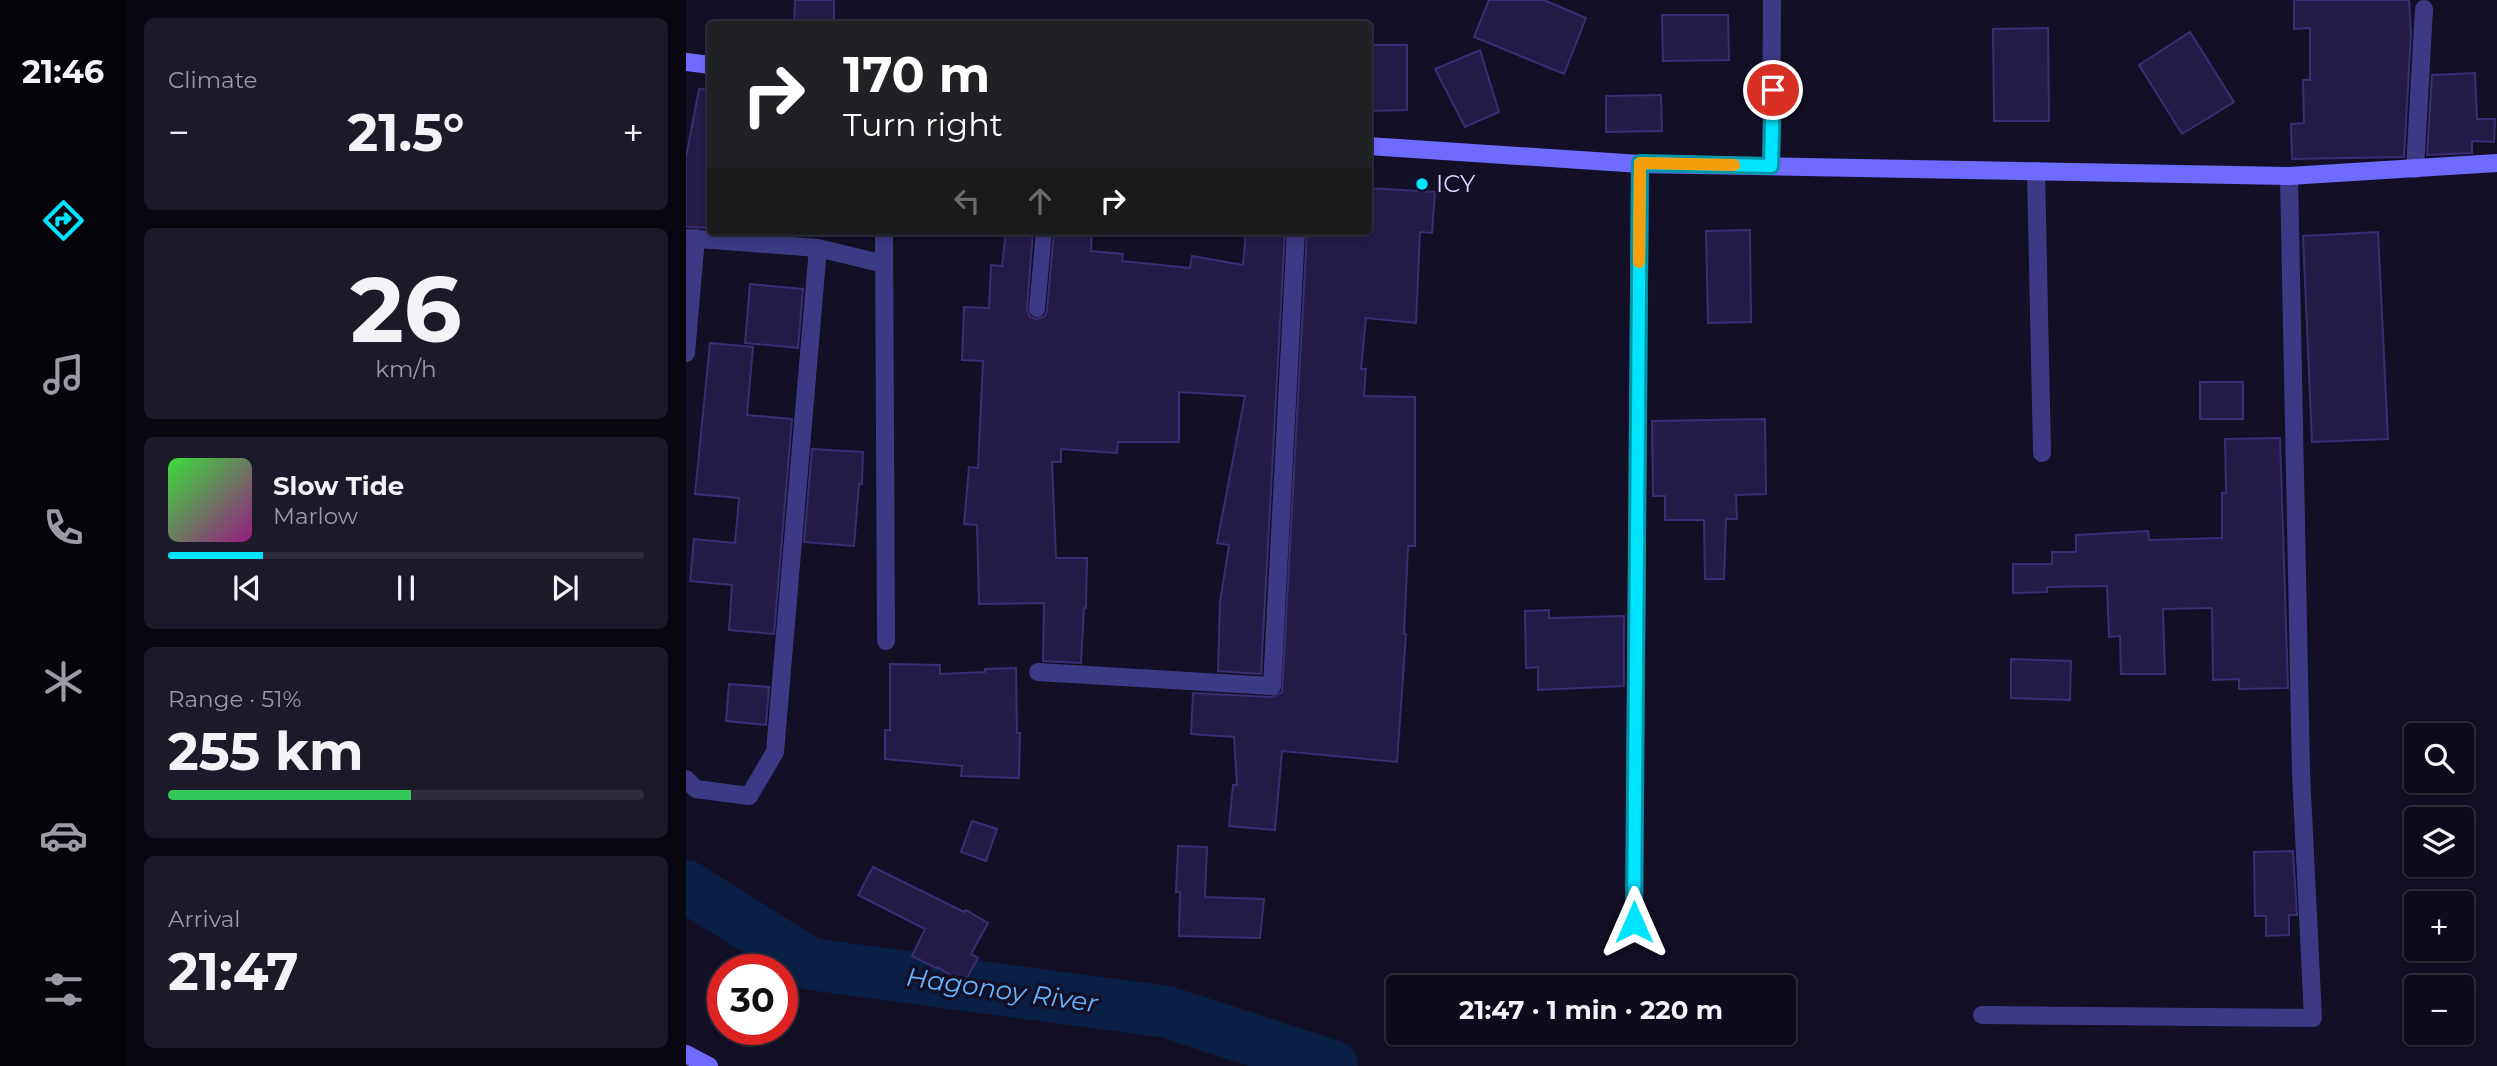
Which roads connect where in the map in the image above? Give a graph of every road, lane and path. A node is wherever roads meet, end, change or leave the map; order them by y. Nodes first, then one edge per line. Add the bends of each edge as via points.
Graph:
1 (1772, 0) edge
2 (2424, 9) dead end
3 (686, 62) edge
4 (707, 65) edge
5 (1372, 146) edge
6 (1640, 163) junction
7 (2497, 163) edge
8 (1771, 166) junction
9 (2415, 169) junction
10 (2036, 171) junction
11 (2289, 176) junction
12 (884, 235) edge
13 (1044, 235) edge
14 (1296, 235) edge
15 (691, 238) edge
16 (818, 248) junction
17 (884, 264) junction
18 (1037, 309) dead end
19 (686, 354) edge
20 (2042, 453) dead end
21 (886, 641) dead end
22 (1038, 672) dead end
23 (686, 779) edge
24 (1634, 922) dead end
25 (1982, 1015) dead end
26 (686, 1054) edge
27 (709, 1066) edge

1 - 8 street
2 - 9 street
3 - 4 street
5 - 6 street
6 - 8 street
6 - 24 street
7 - 9 street
8 - 10 street
9 - 11 street
10 - 11 street
10 - 20 street
11 - 25 street via 2301,773 2313,1018
12 - 17 street
13 - 18 lane
14 - 22 street via 1272,686
15 - 16 street
15 - 19 street
16 - 17 street
16 - 23 street via 775,752 749,796 696,789
17 - 21 street
26 - 27 street

